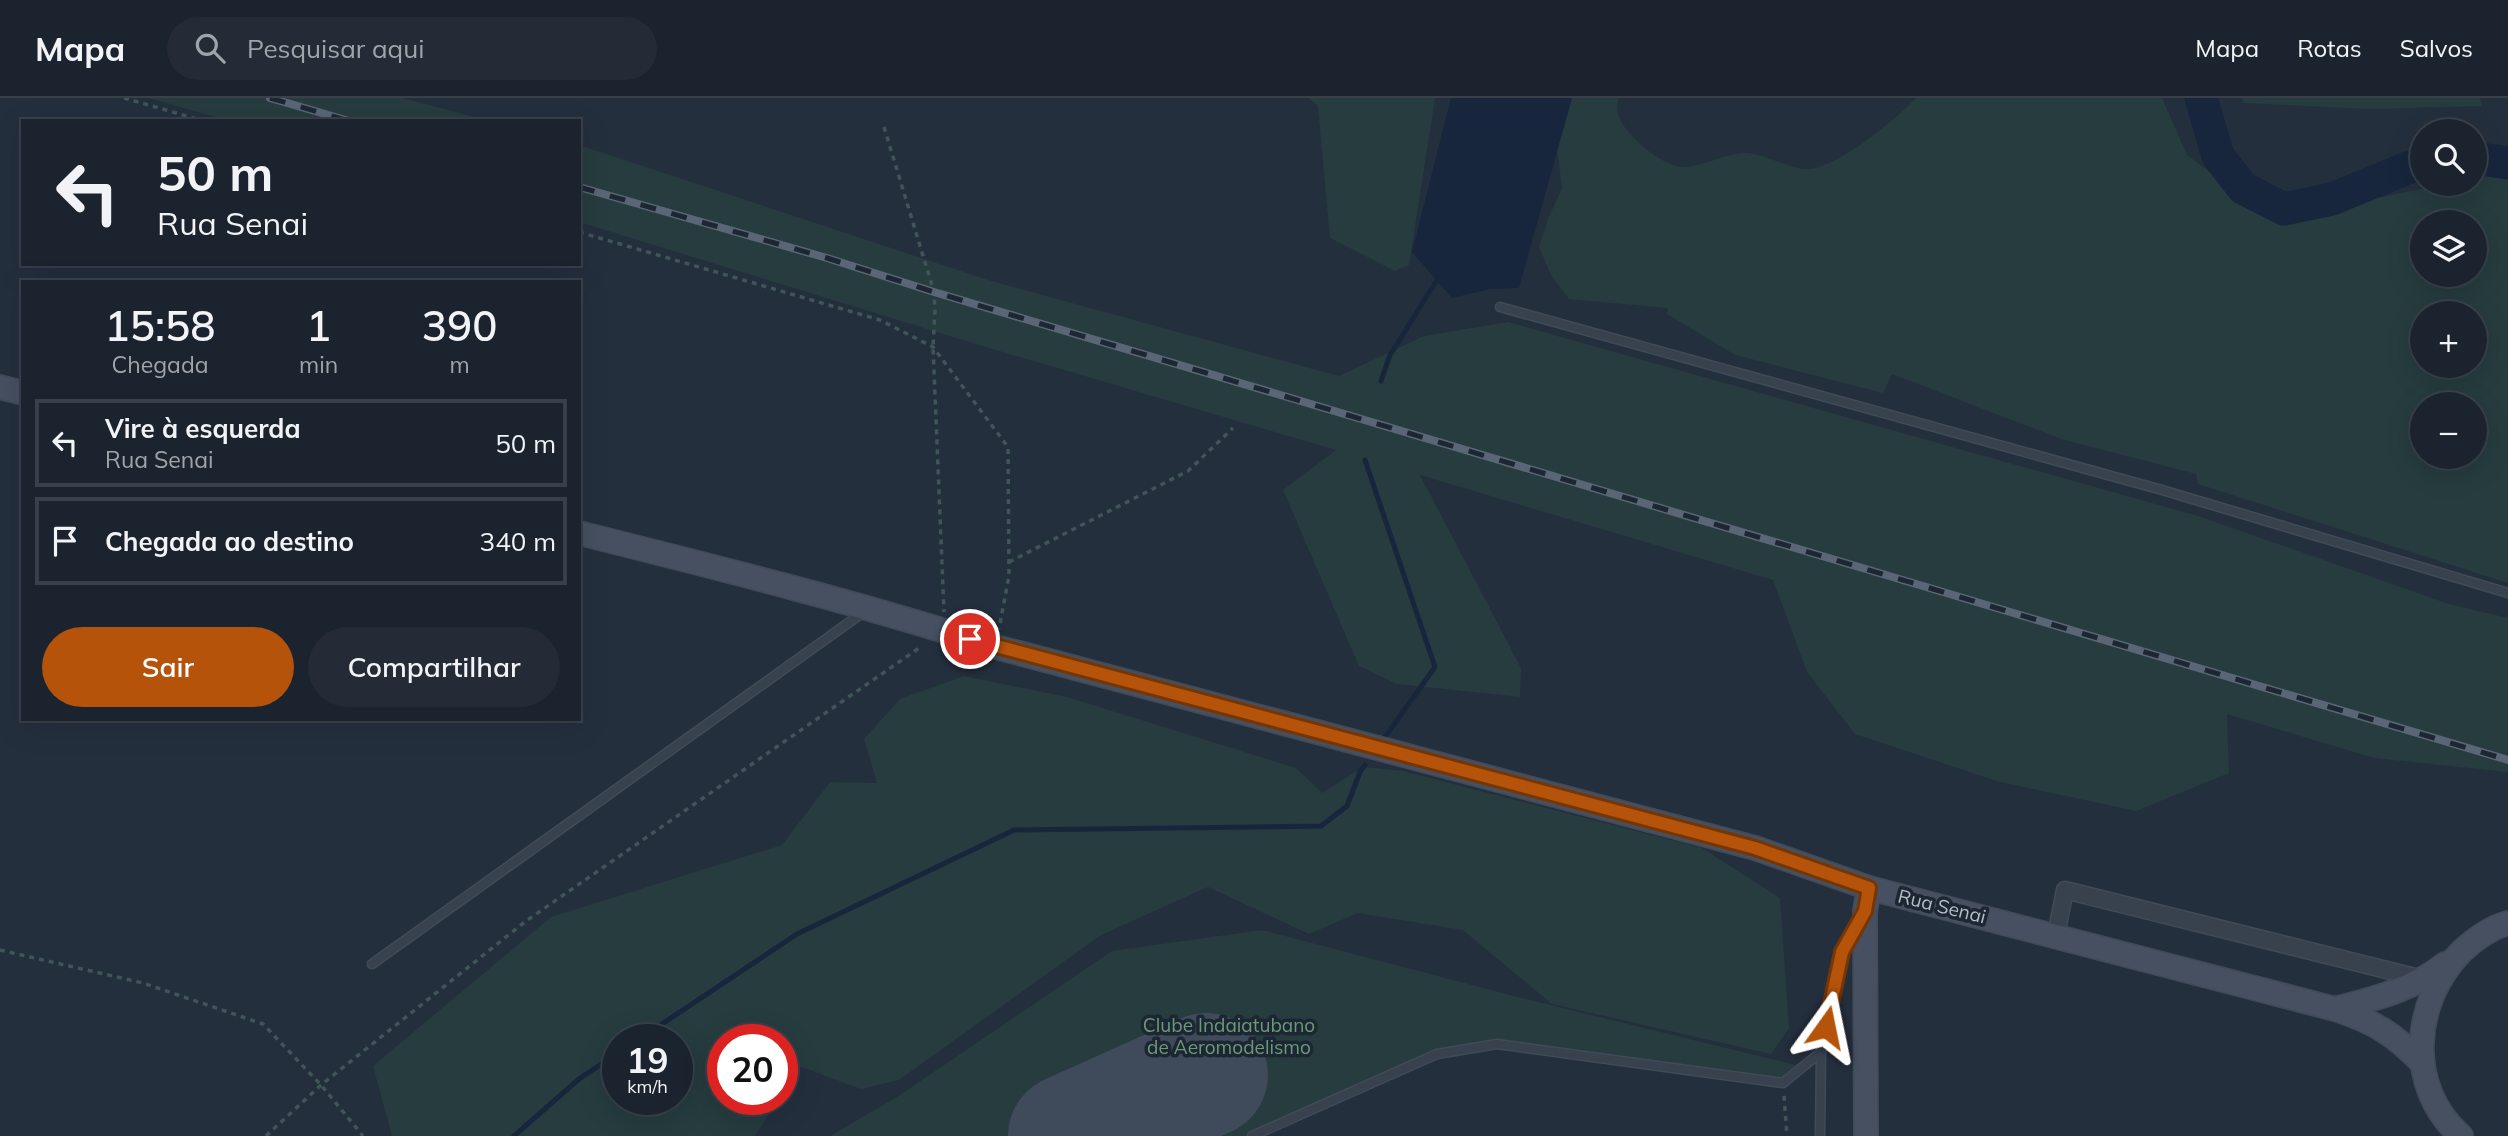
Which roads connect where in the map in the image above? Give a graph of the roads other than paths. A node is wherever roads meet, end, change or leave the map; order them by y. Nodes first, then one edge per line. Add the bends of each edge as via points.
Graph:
1 (1500, 307) dead end
2 (0, 387) edge
3 (21, 392) edge
4 (581, 534) edge
5 (2508, 593) edge
6 (868, 610) junction
7 (1869, 888) junction
8 (1865, 911) junction
9 (2508, 923) edge
10 (2056, 935) junction
11 (2471, 942) junction
12 (372, 964) dead end
13 (2423, 979) junction
14 (2334, 1009) junction
15 (1821, 1052) junction
16 (2422, 1063) junction
17 (2456, 1133) edge
18 (1252, 1136) edge
19 (1820, 1136) edge
20 (1866, 1136) edge

1 - 5 lane via 2162,489
2 - 3 street
4 - 6 street, Rua Senai
6 - 7 street, Rua Senai via 1755,848
6 - 12 lane
7 - 8 street
7 - 10 street, Rua Senai
8 - 15 lane via 1842,952
8 - 20 street
9 - 11 street
10 - 13 street via 2065,890
10 - 14 street, Rua Senai
11 - 13 street, Rua Senai
11 - 16 street via 2447,966 2430,996 2421,1029
13 - 14 street, Rua Senai via 2381,998
14 - 16 street, Rua Senai via 2362,1018 2398,1039
15 - 18 lane via 1783,1083 1497,1044 1437,1054
15 - 19 lane
16 - 17 street via 2433,1098

